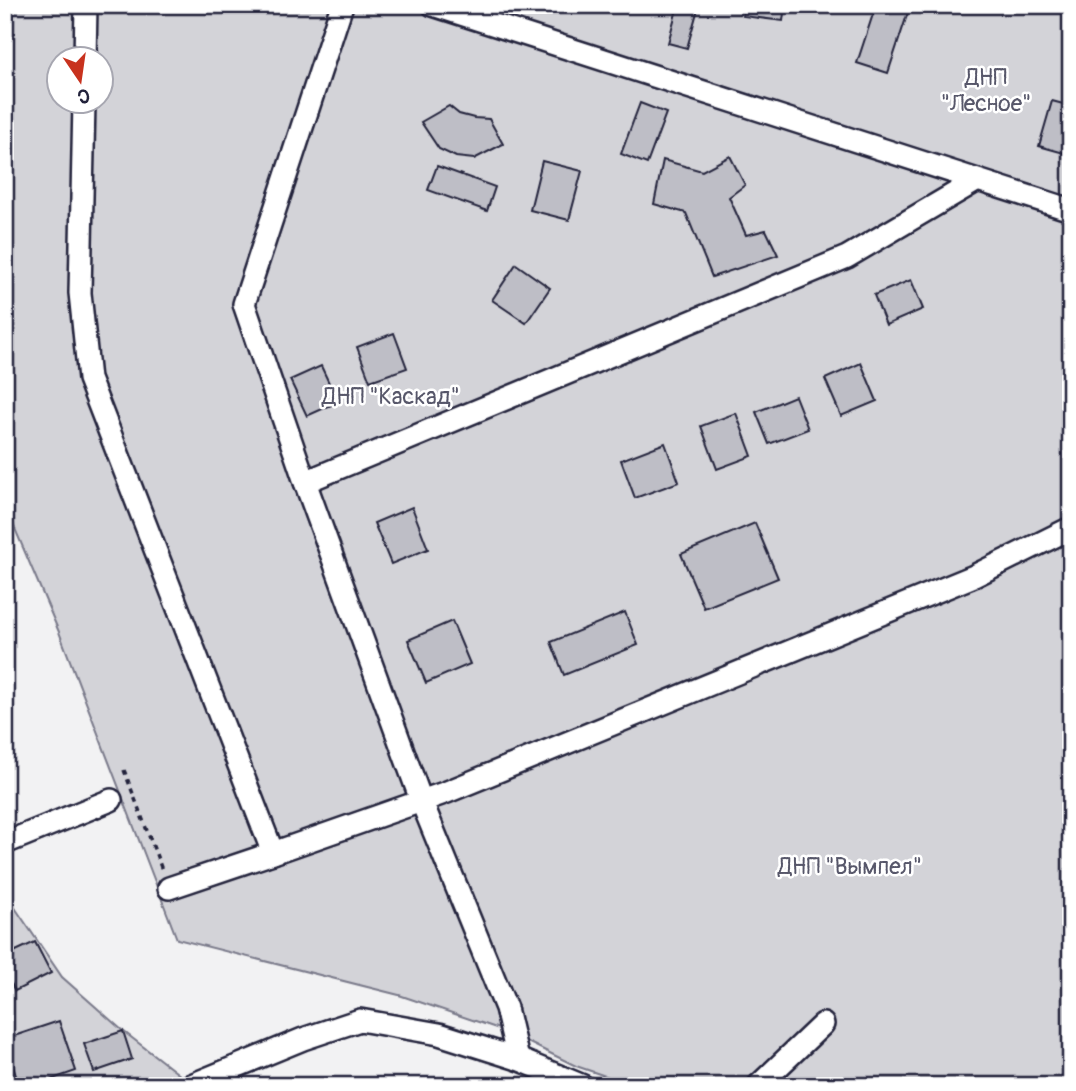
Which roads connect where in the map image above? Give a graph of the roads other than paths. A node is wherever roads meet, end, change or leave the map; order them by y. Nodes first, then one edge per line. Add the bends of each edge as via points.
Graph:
1 (86, 5) edge
2 (342, 5) edge
3 (433, 5) edge
4 (85, 46) edge
5 (84, 116) edge
6 (976, 181) junction
7 (1071, 210) edge
8 (305, 482) junction
9 (1071, 528) edge
10 (111, 800) dead end
11 (421, 800) junction
12 (5, 843) edge
13 (273, 853) junction
14 (169, 888) road end
15 (822, 1024) dead end
16 (517, 1059) junction
17 (188, 1086) edge
18 (583, 1086) edge
19 (758, 1086) edge

1 - 4 street
2 - 8 street via 244,304
3 - 6 street
5 - 13 street via 80,293 89,379
6 - 7 street
6 - 8 street via 847,257
8 - 11 street
9 - 11 street via 974,576
10 - 12 street
11 - 13 street
11 - 16 street via 497,984
13 - 14 street
15 - 19 street
16 - 17 street via 439,1034 360,1020
16 - 18 street

